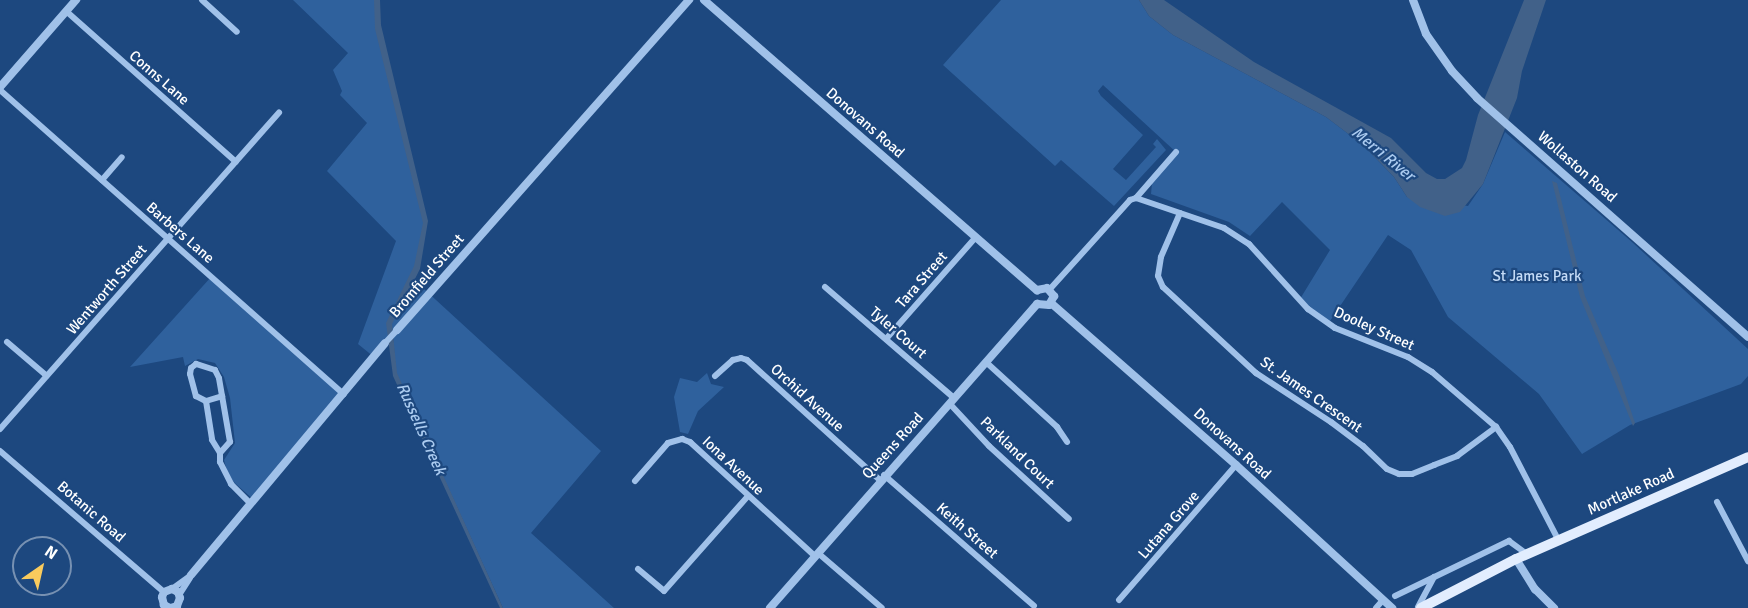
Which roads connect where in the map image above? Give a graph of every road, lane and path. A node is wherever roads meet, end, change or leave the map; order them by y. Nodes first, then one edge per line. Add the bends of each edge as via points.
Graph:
1 (76, 0) edge
2 (202, 0) edge
3 (689, 0) edge
4 (704, 0) edge
5 (1413, 0) edge
6 (66, 11) junction
7 (237, 32) dead end
8 (0, 89) edge
9 (279, 112) dead end
10 (1176, 152) dead end
11 (122, 158) dead end
12 (236, 162) junction
13 (102, 180) junction
14 (1133, 199) junction
15 (1180, 213) junction
16 (976, 237) junction
17 (168, 238) junction
18 (825, 286) dead end
19 (1037, 290) junction
20 (1050, 290) junction
21 (1051, 303) junction
22 (1037, 304) junction
23 (397, 330) joint
24 (1748, 337) edge
25 (886, 339) junction
26 (8, 342) dead end
27 (385, 343) joint
28 (987, 363) junction
29 (47, 376) junction
30 (715, 376) dead end
31 (344, 394) junction
32 (222, 396) junction
33 (206, 401) junction
34 (952, 401) junction
35 (1496, 427) junction
36 (0, 429) edge
37 (1068, 442) dead end
38 (0, 451) edge
39 (220, 453) junction
40 (1748, 457) edge
41 (1236, 465) junction
42 (882, 478) junction
43 (635, 481) dead end
44 (748, 496) junction
45 (1717, 502) dead end
46 (251, 504) junction
47 (1069, 519) dead end
48 (1559, 541) junction
49 (816, 554) junction
50 (1527, 554) junction
51 (1516, 559) junction
52 (1748, 561) edge
53 (638, 569) dead end
54 (191, 575) joint
55 (1435, 575) junction
56 (1395, 596) dead end
57 (171, 599) edge
58 (1119, 600) dead end
59 (1383, 600) junction
60 (1034, 606) dead end
61 (774, 607) edge
62 (170, 608) edge
63 (882, 608) edge
64 (1376, 608) edge
65 (1392, 608) edge
66 (1419, 608) edge
67 (1554, 608) edge

1 - 6 street
2 - 7 street
3 - 23 street, Bromfield Street
4 - 16 street, Donovans Road
5 - 24 street, Wollaston Road via 1426,34 1477,98
6 - 8 street
6 - 12 street, Conns Lane
8 - 13 street, Barbers Lane
9 - 12 street, Wentworth Street
10 - 14 street
11 - 13 street
12 - 17 street, Wentworth Street
13 - 17 street, Barbers Lane
14 - 15 street, Dooley Street
14 - 20 street
15 - 35 street, Dooley Street via 1236,235 1259,254 1308,309 1335,328 1408,357
15 - 35 street, St. James Crescent via 1160,264 1158,276 1163,287 1256,373 1331,422 1387,469 1412,474 1457,456
16 - 19 street, Donovans Road
16 - 25 street, Tara Street
17 - 29 street, Wentworth Street
17 - 31 street, Barbers Lane
18 - 25 street, Tyler Court
19 - 20 street
19 - 22 street
20 - 21 street via 1054,296
21 - 22 street via 1046,307
21 - 41 street, Donovans Road
22 - 28 street, Queens Road
23 - 27 street, Bromfield Street
25 - 34 street, Tyler Court
26 - 29 street
27 - 31 street, Bromfield Street
28 - 34 street, Queens Road
28 - 37 street via 1057,427
29 - 36 street, Wentworth Street
30 - 42 street, Orchid Avenue via 733,360 747,360
31 - 46 street, Bromfield Street
32 - 33 street
32 - 33 street via 215,370 196,364 190,368 190,374 196,396
32 - 39 street via 230,442
33 - 39 street via 212,440
34 - 42 street, Queens Road
34 - 47 street, Parkland Court via 989,446
35 - 48 street, Dooley Street
38 - 57 street, Botanic Road
39 - 46 street via 220,462 231,484
40 - 48 main road, Mortlake Road
41 - 58 street, Lutana Grove
41 - 59 street, Donovans Road
42 - 49 street, Queens Road
42 - 60 street, Keith Street
43 - 44 street, Iona Avenue via 668,443 682,439
44 - 49 street, Iona Avenue
44 - 53 street via 664,591
45 - 52 street
46 - 54 street, Bromfield Street
48 - 50 main road, Mortlake Road
49 - 61 street, Queens Road
49 - 63 street, Iona Avenue
50 - 51 main road, Mortlake Road
50 - 55 street via 1509,541
51 - 66 main road, Mortlake Road
51 - 67 street via 1535,589
54 - 57 street, Bromfield Street
55 - 56 street
55 - 66 street, Mortlake Road
57 - 62 street
57 - 62 street
59 - 64 street
59 - 65 street, Donovans Road

